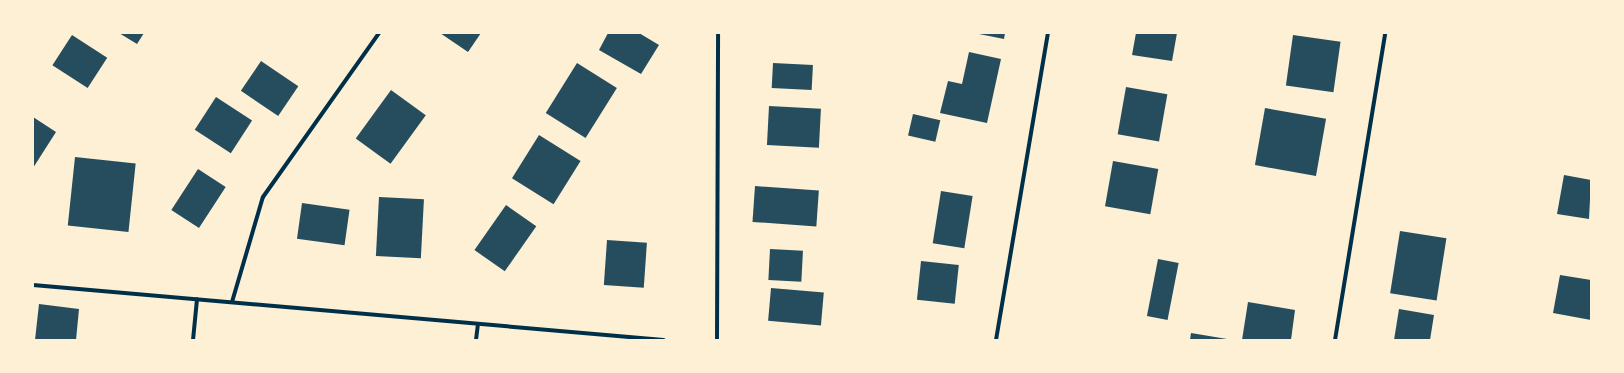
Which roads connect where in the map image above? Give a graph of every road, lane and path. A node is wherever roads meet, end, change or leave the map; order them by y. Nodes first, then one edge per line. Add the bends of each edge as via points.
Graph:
1 (379, 33) edge
2 (718, 33) edge
3 (1048, 33) edge
4 (1385, 33) edge
5 (33, 284) edge
6 (197, 299) junction
7 (232, 302) junction
8 (478, 324) junction
9 (194, 340) edge
10 (476, 340) edge
11 (664, 340) edge
12 (717, 340) edge
13 (996, 340) edge
14 (1335, 340) edge

1 - 7 street via 263,197
2 - 12 street
3 - 13 street
4 - 14 street
5 - 6 street
6 - 7 street
6 - 9 street
7 - 8 street
8 - 10 street
8 - 11 street

